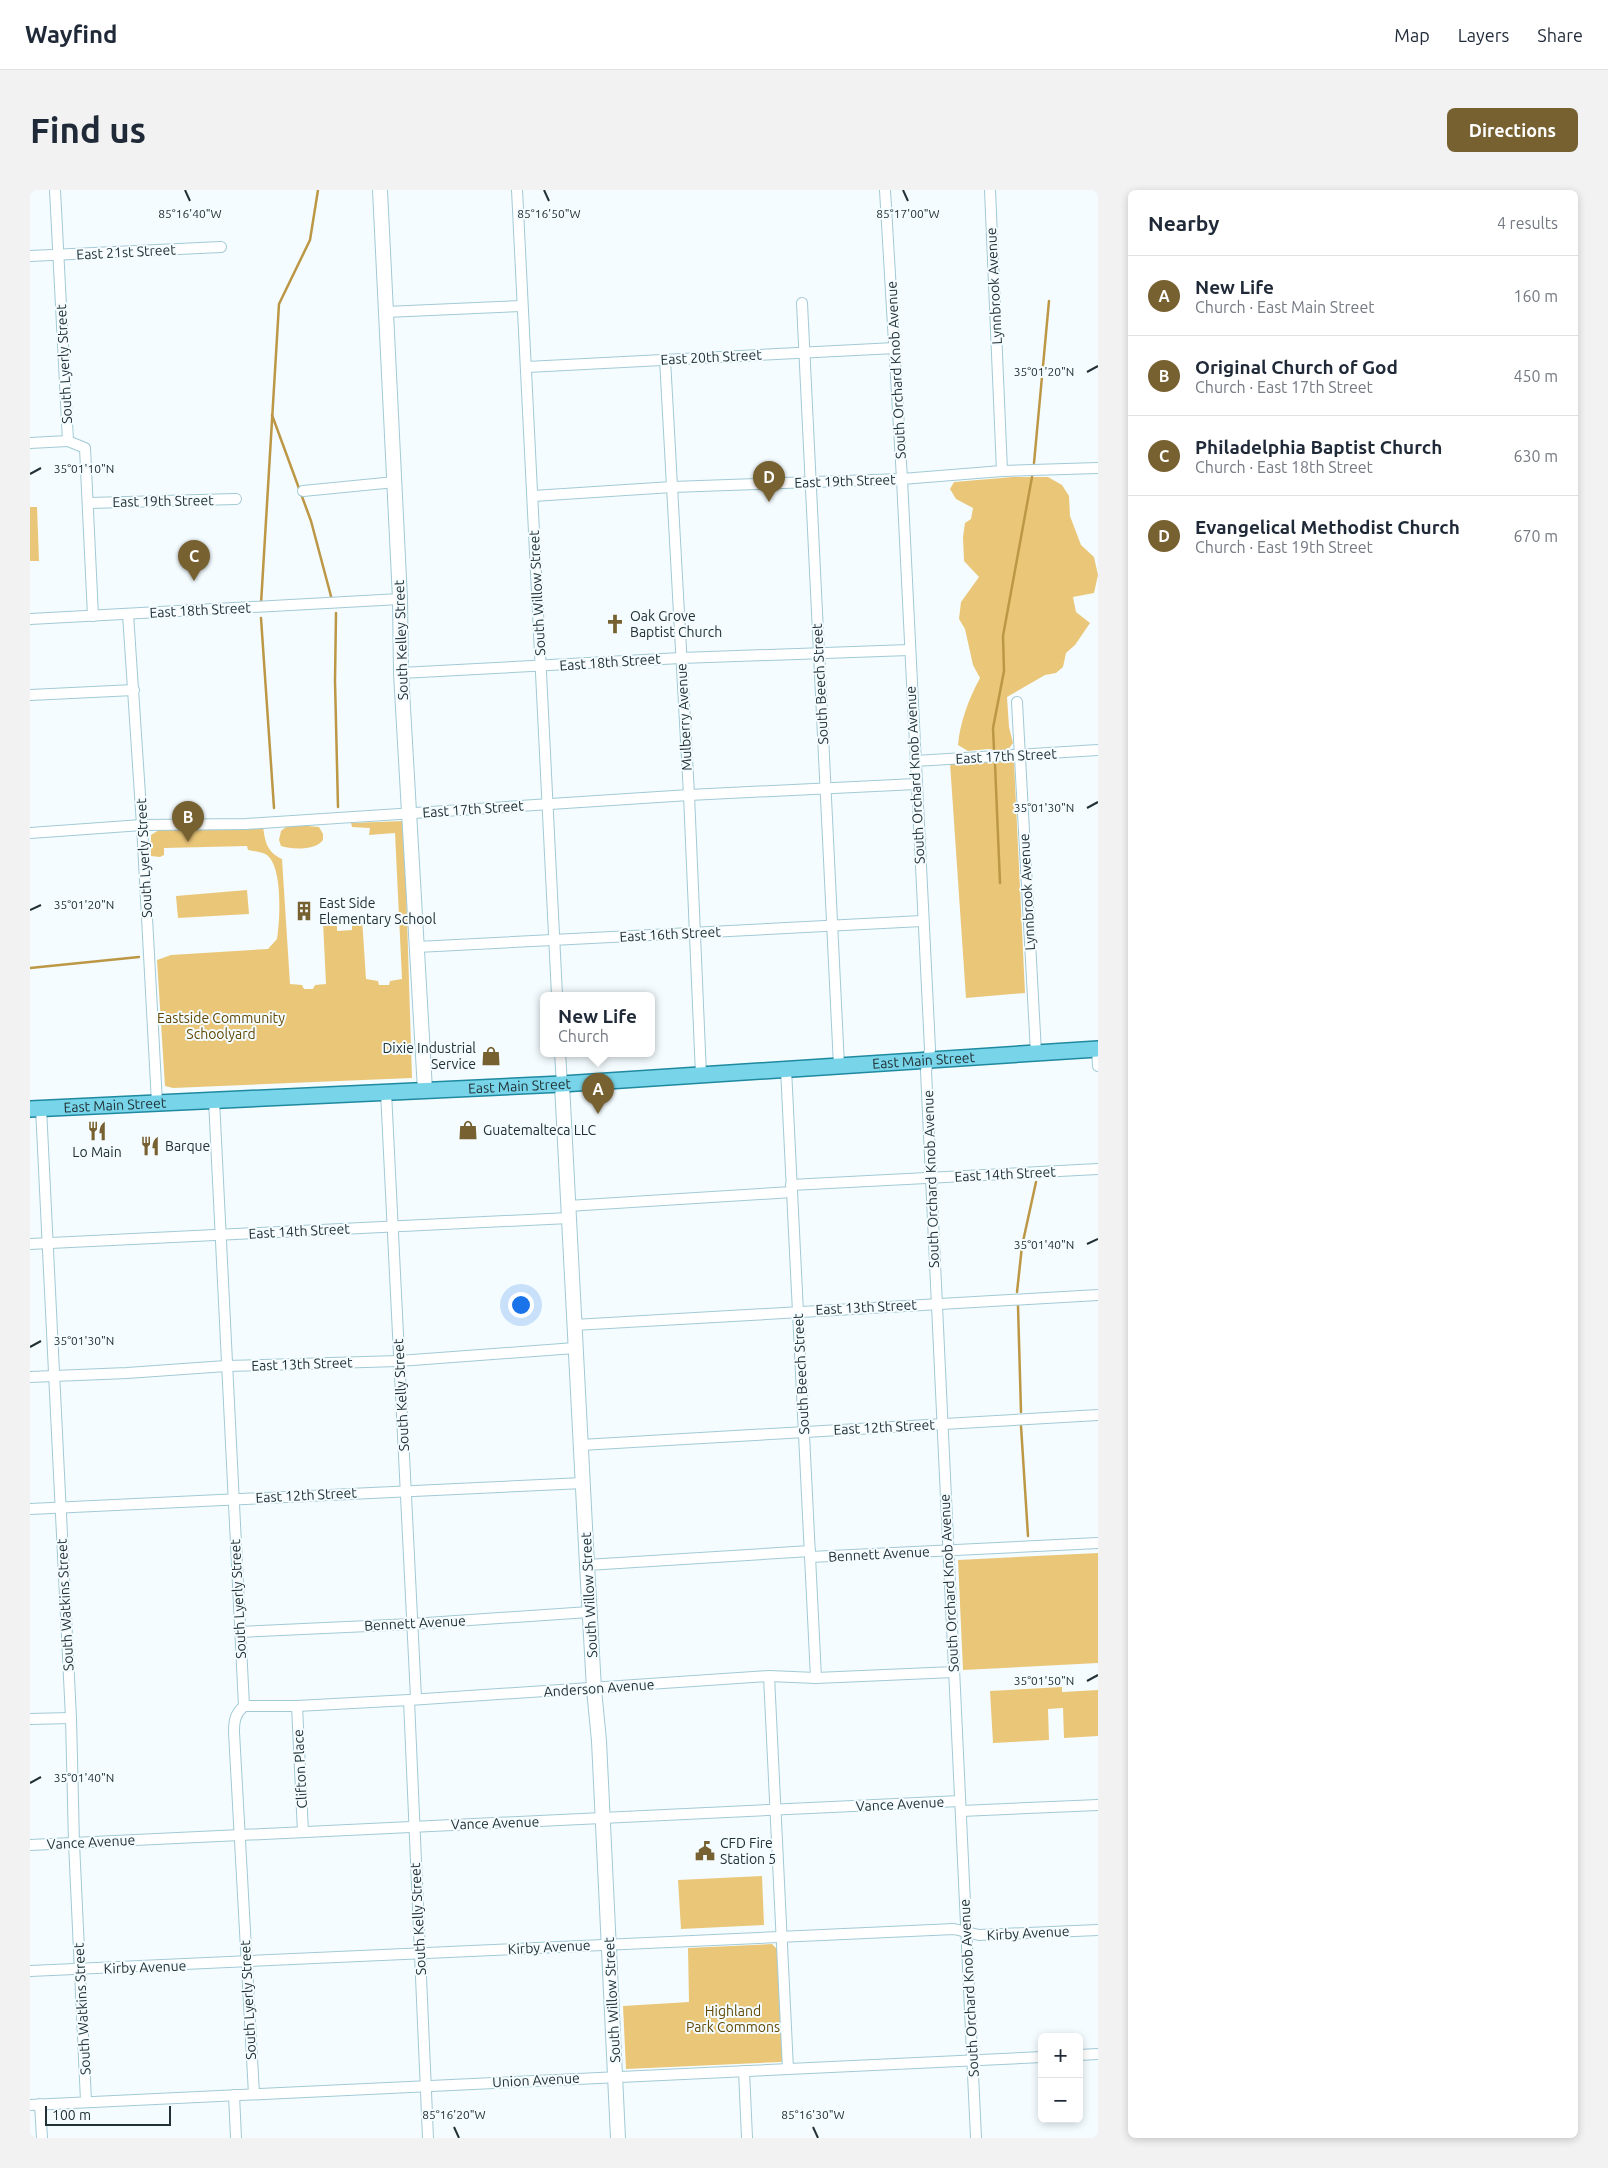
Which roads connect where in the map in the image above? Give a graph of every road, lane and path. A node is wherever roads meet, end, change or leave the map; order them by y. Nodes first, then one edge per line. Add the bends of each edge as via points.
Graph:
1 (55, 190) edge
2 (380, 190) edge
3 (517, 190) edge
4 (885, 190) edge
5 (890, 190) edge
6 (990, 190) edge
7 (221, 247) dead end
8 (58, 255) junction
9 (30, 256) edge
10 (802, 302) dead end
11 (522, 306) junction
12 (386, 312) junction
13 (895, 348) junction
14 (804, 352) junction
15 (665, 359) junction
16 (527, 367) junction
17 (68, 441) junction
18 (30, 443) edge
19 (1098, 468) edge
20 (1002, 471) junction
21 (902, 479) junction
22 (395, 482) junction
23 (810, 482) junction
24 (672, 487) junction
25 (303, 491) dead end
26 (533, 496) junction
27 (236, 499) dead end
28 (89, 503) junction
29 (400, 599) junction
30 (128, 614) junction
31 (93, 616) junction
32 (30, 619) edge
33 (909, 650) junction
34 (818, 654) junction
35 (681, 658) junction
36 (541, 666) junction
37 (401, 673) junction
38 (134, 690) junction
39 (30, 696) edge
40 (1017, 702) dead end
41 (1098, 750) edge
42 (1019, 756) junction
43 (915, 761) junction
44 (916, 784) junction
45 (826, 789) junction
46 (689, 795) junction
47 (547, 804) junction
48 (410, 813) junction
49 (142, 825) junction
50 (30, 833) edge
51 (922, 921) junction
52 (832, 926) junction
53 (695, 932) junction
54 (553, 940) junction
55 (417, 947) junction
56 (557, 992) edge
57 (1098, 1049) edge
58 (1036, 1053) junction
59 (560, 1057) edge
60 (928, 1060) junction
61 (839, 1066) junction
62 (1098, 1066) edge
63 (786, 1069) junction
64 (702, 1075) junction
65 (562, 1084) junction
66 (426, 1090) junction
67 (386, 1092) junction
68 (214, 1100) junction
69 (157, 1103) junction
70 (36, 1109) edge
71 (1098, 1169) edge
72 (930, 1177) junction
73 (792, 1188) junction
74 (569, 1212) junction
75 (392, 1227) junction
76 (220, 1235) junction
77 (48, 1243) junction
78 (30, 1244) edge
79 (1098, 1295) edge
80 (936, 1304) junction
81 (798, 1311) junction
82 (574, 1325) junction
83 (575, 1348) junction
84 (399, 1360) junction
85 (226, 1366) junction
86 (54, 1376) junction
87 (30, 1377) edge
88 (1098, 1415) edge
89 (942, 1424) junction
90 (804, 1432) junction
91 (581, 1445) junction
92 (583, 1483) junction
93 (406, 1491) junction
94 (233, 1499) junction
95 (60, 1507) junction
96 (30, 1509) edge
97 (1098, 1543) edge
98 (948, 1551) junction
99 (810, 1554) junction
100 (587, 1565) junction
101 (590, 1612) junction
102 (412, 1624) junction
103 (240, 1632) junction
104 (954, 1672) junction
105 (769, 1676) junction
106 (816, 1678) junction
107 (594, 1688) junction
108 (412, 1699) junction
109 (244, 1706) junction
110 (297, 1706) junction
111 (71, 1718) junction
112 (30, 1719) edge
113 (1098, 1805) edge
114 (961, 1806) junction
115 (775, 1810) junction
116 (603, 1818) junction
117 (414, 1826) junction
118 (303, 1832) junction
119 (240, 1834) junction
120 (74, 1842) junction
121 (30, 1844) edge
122 (1098, 1930) edge
123 (966, 1932) junction
124 (782, 1936) junction
125 (609, 1944) junction
126 (420, 1954) junction
127 (246, 1962) junction
128 (80, 1969) junction
129 (30, 1971) edge
130 (1098, 2054) edge
131 (1083, 2055) edge
132 (1038, 2057) edge
133 (973, 2061) junction
134 (788, 2069) junction
135 (744, 2071) junction
136 (615, 2076) junction
137 (426, 2086) junction
138 (254, 2094) junction
139 (234, 2095) junction
140 (86, 2101) junction
141 (35, 2104) edge
142 (42, 2138) edge
143 (236, 2138) edge
144 (428, 2138) edge
145 (618, 2138) edge
146 (747, 2138) edge
147 (976, 2138) edge

1 - 8 street, South Lyerly Street
2 - 12 main road, South Kelley Street
3 - 11 street, South Willow Street
4 - 5 street
4 - 13 street, South Orchard Knob Avenue
6 - 20 street, Lynnbrook Avenue
7 - 8 street, East 21st Street
8 - 9 street, East 21st Street
8 - 17 street, South Lyerly Street
10 - 14 street, South Beech Street
11 - 12 street
11 - 16 street, South Willow Street
12 - 22 main road, South Kelley Street
13 - 14 street, East 20th Street
13 - 21 street, South Orchard Knob Avenue
14 - 15 street, East 20th Street
14 - 23 street, South Beech Street
15 - 16 street, East 20th Street
15 - 24 street, Mulberry Avenue
16 - 26 street, South Willow Street
17 - 18 street
17 - 28 street, South Lyerly Street via 85,448
19 - 20 street, East 19th Street
20 - 21 street, East 19th Street
21 - 23 street, East 19th Street
21 - 33 street, South Orchard Knob Avenue
22 - 25 street
22 - 29 main road, South Kelley Street
23 - 24 street, East 19th Street
23 - 34 street, South Beech Street
24 - 26 street, East 19th Street
24 - 35 street, Mulberry Avenue
26 - 36 street, South Willow Street
27 - 28 street, East 19th Street
28 - 31 street, South Lyerly Street
29 - 30 street, East 18th Street
29 - 37 main road, South Kelley Street
30 - 31 street, East 18th Street
30 - 38 street, South Lyerly Street
31 - 32 street, East 18th Street
33 - 34 street, East 18th Street
33 - 43 street, South Orchard Knob Avenue
34 - 35 street, East 18th Street
34 - 45 street, South Beech Street
35 - 36 street, East 18th Street
35 - 46 street, Mulberry Avenue
36 - 37 street, East 18th Street
36 - 47 street, South Willow Street
37 - 48 main road, South Kelley Street
38 - 39 street
38 - 49 street, South Lyerly Street
40 - 42 street, Lynnbrook Avenue
41 - 42 street, East 17th Street
42 - 43 street, East 17th Street
42 - 58 street, Lynnbrook Avenue
43 - 44 street, South Orchard Knob Avenue
44 - 45 street, East 17th Street
44 - 51 street, South Orchard Knob Avenue
45 - 46 street, East 17th Street
45 - 52 street, South Beech Street
46 - 47 street, East 17th Street
46 - 53 street, Mulberry Avenue
47 - 48 street, East 17th Street
47 - 54 street, South Willow Street
48 - 49 street, East 17th Street via 246,824
48 - 55 main road, South Kelley Street
49 - 50 street, East 17th Street
49 - 69 street, South Lyerly Street
51 - 52 street, East 16th Street
51 - 60 street, South Orchard Knob Avenue
52 - 53 street, East 16th Street
52 - 61 street, South Beech Street
53 - 54 street, East 16th Street
53 - 64 street, Mulberry Avenue
54 - 55 street, East 16th Street
54 - 56 street, South Willow Street
55 - 66 main road, South Kelley Street
57 - 58 main road, East Main Street
57 - 62 street
58 - 60 main road, East Main Street
59 - 65 street, South Willow Street
60 - 61 main road, East Main Street
60 - 72 street, South Orchard Knob Avenue
61 - 63 main road, East Main Street
63 - 64 main road, East Main Street
63 - 73 street, South Beech Street
64 - 65 main road, East Main Street
65 - 66 main road, East Main Street
65 - 74 main road, South Willow Street
66 - 67 main road, East Main Street
67 - 68 main road, East Main Street
67 - 75 street, South Kelly Street
68 - 69 main road, East Main Street
68 - 76 street, South Lyerly Street
69 - 70 main road, East Main Street
70 - 77 street, South Watkins Street
71 - 72 street, East 14th Street
72 - 73 street, East 14th Street
72 - 80 street, South Orchard Knob Avenue
73 - 74 street, East 14th Street
73 - 81 street, South Beech Street
74 - 75 street, East 14th Street
74 - 82 main road, South Willow Street
75 - 76 street, East 14th Street
75 - 84 street, South Kelly Street
76 - 77 street, East 14th Street
76 - 85 street, South Lyerly Street
77 - 78 street, East 14th Street
77 - 86 street, South Watkins Street
79 - 80 street, East 13th Street
80 - 81 street, East 13th Street
80 - 89 street, South Orchard Knob Avenue
81 - 82 street, East 13th Street
81 - 90 street, South Beech Street
82 - 83 main road, South Willow Street
83 - 84 street, East 13th Street
83 - 91 main road, South Willow Street
84 - 85 street, East 13th Street
84 - 93 street, South Kelly Street
85 - 86 street, East 13th Street
85 - 94 street, South Lyerly Street
86 - 87 street, East 13th Street
86 - 95 street, South Watkins Street
88 - 89 street, East 12th Street
89 - 90 street, East 12th Street
89 - 98 street, South Orchard Knob Avenue
90 - 91 street, East 12th Street
90 - 99 street, South Beech Street
91 - 92 main road, South Willow Street
92 - 93 street, East 12th Street
92 - 100 main road, South Willow Street
93 - 94 street, East 12th Street
93 - 102 street, South Kelly Street
94 - 95 street, East 12th Street
94 - 103 street, South Lyerly Street
95 - 96 street, East 12th Street
95 - 111 street, South Watkins Street
97 - 98 street, Bennett Avenue
98 - 99 street, Bennett Avenue
98 - 104 street, South Orchard Knob Avenue
99 - 100 street, Bennett Avenue
99 - 106 street, South Beech Street
100 - 101 main road, South Willow Street
101 - 102 street, Bennett Avenue
101 - 107 main road, South Willow Street
102 - 103 street, Bennett Avenue
102 - 108 street, South Kelly Street
103 - 109 street, South Lyerly Street
104 - 106 street, Anderson Avenue
104 - 114 street, South Orchard Knob Avenue
105 - 106 street, Anderson Avenue
105 - 107 street, Anderson Avenue
105 - 115 street
107 - 108 street, Anderson Avenue
107 - 116 main road, South Willow Street
108 - 110 street, Anderson Avenue
108 - 117 street, South Kelly Street
109 - 110 street, Anderson Avenue
109 - 119 street, South Lyerly Street via 234,1720
110 - 118 street, Clifton Place
111 - 112 street
111 - 120 street, South Watkins Street
113 - 114 street, Vance Avenue
114 - 115 street, Vance Avenue
114 - 123 street, South Orchard Knob Avenue
115 - 116 street, Vance Avenue
115 - 124 street
116 - 117 street, Vance Avenue
116 - 125 main road, South Willow Street
117 - 118 street, Vance Avenue
117 - 126 street, South Kelly Street
118 - 119 street, Vance Avenue
119 - 120 street, Vance Avenue
119 - 127 street, South Lyerly Street
120 - 121 street, Vance Avenue
120 - 128 street, South Watkins Street
122 - 123 street, Kirby Avenue via 978,1935
123 - 124 street, Kirby Avenue via 954,1929
123 - 133 street, South Orchard Knob Avenue
124 - 125 street, Kirby Avenue
124 - 134 street
125 - 126 street, Kirby Avenue
125 - 136 main road, South Willow Street
126 - 127 street, Kirby Avenue
126 - 137 street, South Kelly Street
127 - 128 street, Kirby Avenue
127 - 138 street, South Lyerly Street
128 - 129 street, Kirby Avenue
128 - 140 street, South Watkins Street
130 - 131 street
132 - 133 street, Union Avenue
133 - 134 street, Union Avenue
133 - 147 street, South Orchard Knob Avenue
134 - 135 street, Union Avenue
135 - 136 street, Union Avenue
135 - 146 street
136 - 137 street, Union Avenue
136 - 145 main road, South Willow Street
137 - 138 street, Union Avenue
137 - 144 street, South Kelly Street
138 - 139 street, Union Avenue
139 - 140 street, Union Avenue
139 - 143 street
140 - 141 street, Union Avenue
141 - 142 street

